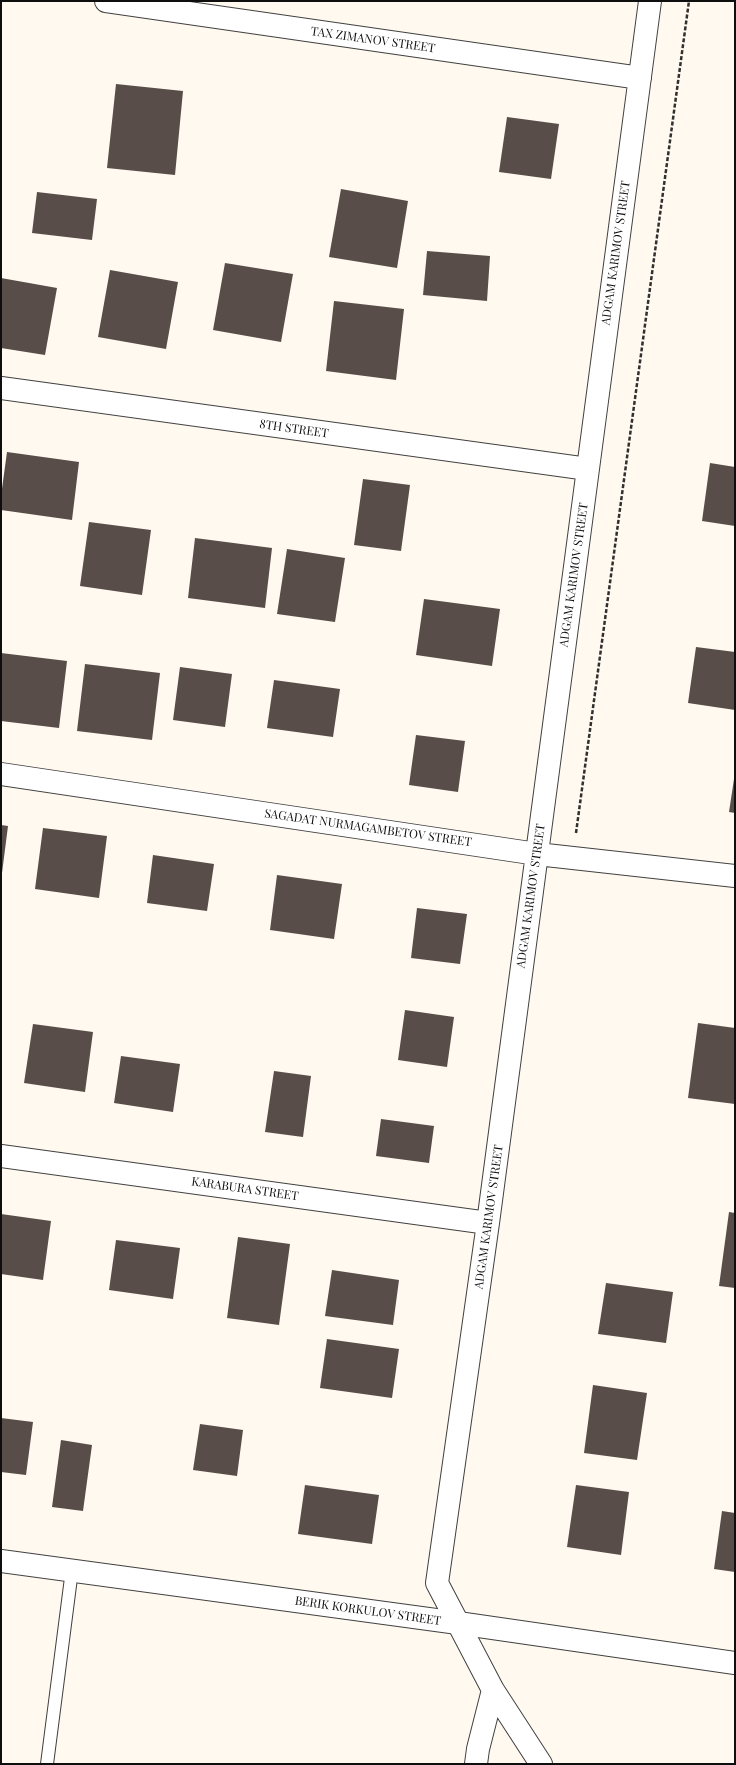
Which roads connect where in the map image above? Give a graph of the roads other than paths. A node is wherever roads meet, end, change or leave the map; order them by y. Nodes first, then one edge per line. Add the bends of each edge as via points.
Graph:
1 (106, 1) edge
2 (650, 1) edge
3 (640, 78) junction
4 (1, 388) edge
5 (588, 469) junction
6 (1, 774) edge
7 (537, 854) junction
8 (735, 876) edge
9 (1, 1156) edge
10 (488, 1223) junction
11 (1, 1561) edge
12 (72, 1570) junction
13 (458, 1623) junction
14 (735, 1663) edge
15 (493, 1690) junction
16 (47, 1764) edge
17 (476, 1764) edge
18 (541, 1764) edge

1 - 3 street, TAX ZIMANOV STREET
2 - 3 street, ADGAM KARIMOV STREET
3 - 5 street, ADGAM KARIMOV STREET
4 - 5 street, 8TH STREET
5 - 7 street, ADGAM KARIMOV STREET
6 - 7 street, SAGADAT NURMAGAMBETOV STREET
7 - 8 street, SAGADAT NURMAGAMBETOV STREET
7 - 10 street, ADGAM KARIMOV STREET
9 - 10 street, KARABURA STREET
10 - 13 street, ADGAM KARIMOV STREET via 437,1583
11 - 12 street, BERIK KORKULOV STREET
12 - 13 street, BERIK KORKULOV STREET
12 - 16 lane
13 - 14 street, BERIK KORKULOV STREET
13 - 15 street, ADGAM KARIMOV STREET
15 - 17 street
15 - 18 street, ADGAM KARIMOV STREET

